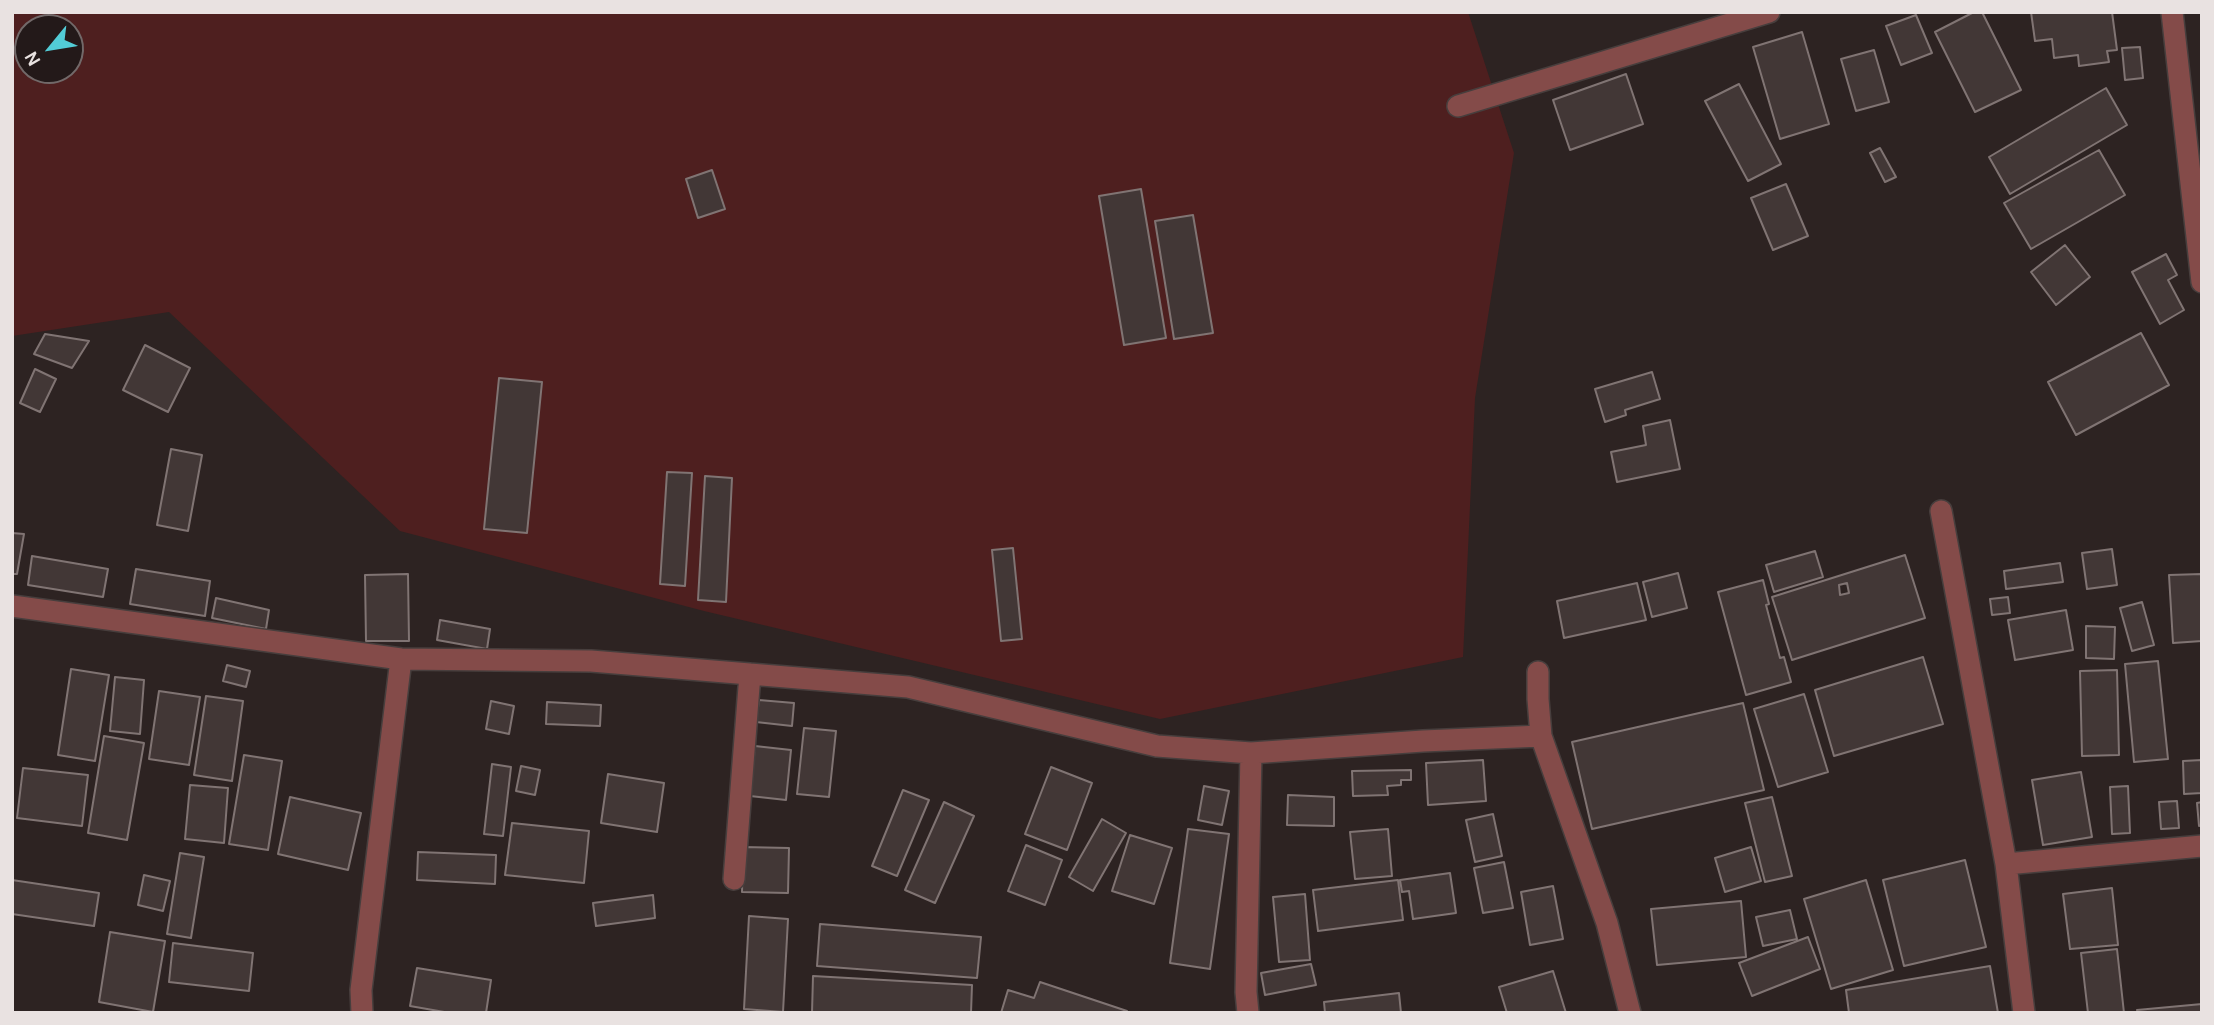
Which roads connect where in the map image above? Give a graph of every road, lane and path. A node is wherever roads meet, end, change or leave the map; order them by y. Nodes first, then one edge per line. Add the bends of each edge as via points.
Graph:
1 (1769, 12) edge
2 (2172, 12) edge
3 (1458, 106) dead end
4 (2202, 282) edge
5 (1941, 511) dead end
6 (12, 606) edge
7 (401, 659) junction
8 (1538, 672) dead end
9 (750, 674) junction
10 (1541, 736) junction
11 (1251, 753) junction
12 (2202, 846) edge
13 (2006, 864) junction
14 (734, 879) dead end
15 (362, 1013) edge
16 (1248, 1013) edge
17 (1630, 1013) edge
18 (2024, 1013) edge

1 - 3 street
2 - 4 street
5 - 13 street
6 - 7 street
7 - 9 street via 592,661
7 - 15 street via 361,990
8 - 10 street
9 - 11 street via 908,687 1157,746
9 - 14 street
10 - 11 street
10 - 17 street via 1606,923
11 - 16 street
12 - 13 street
13 - 18 street

